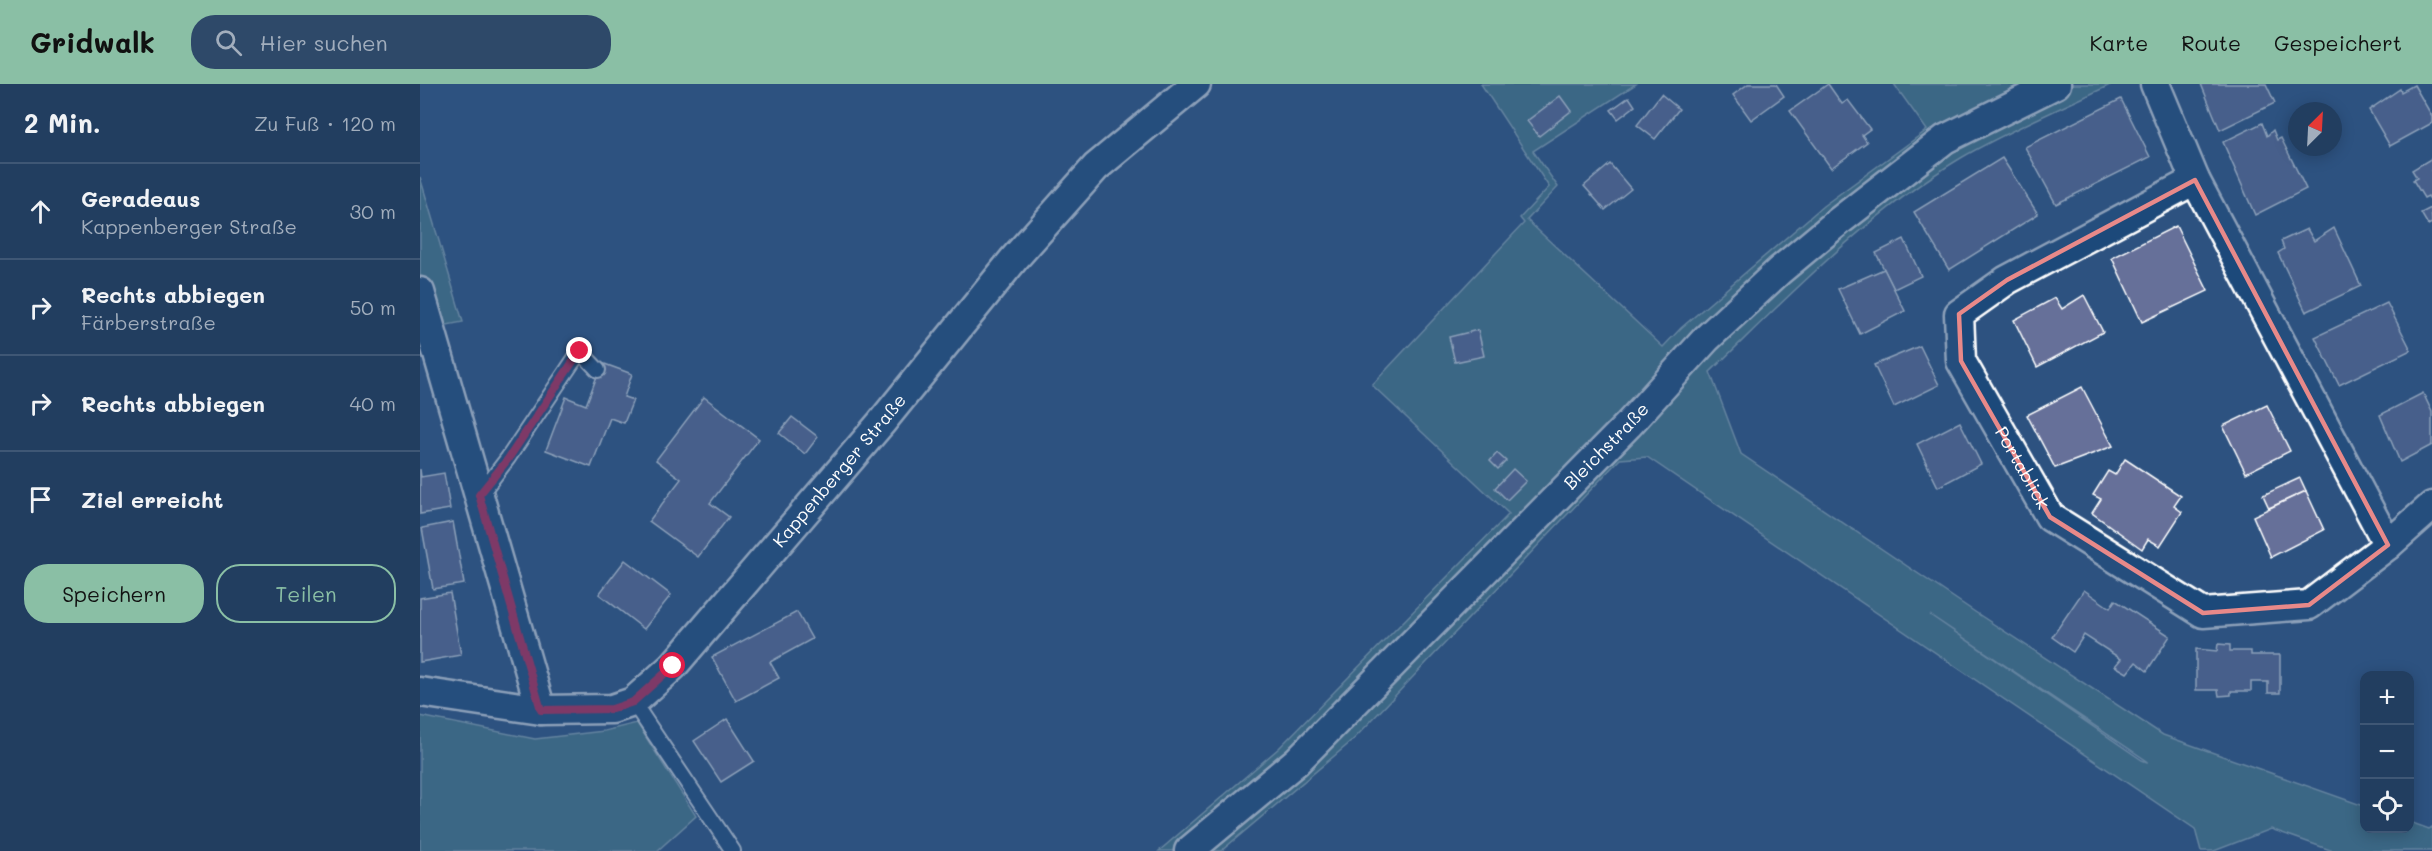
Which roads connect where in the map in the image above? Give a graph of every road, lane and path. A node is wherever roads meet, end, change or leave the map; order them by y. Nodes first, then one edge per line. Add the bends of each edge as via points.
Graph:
1 (1197, 84) edge
2 (2056, 84) edge
3 (2155, 84) edge
4 (2196, 180) junction
5 (420, 292) edge
6 (598, 370) dead end
7 (479, 495) junction
8 (2432, 506) edge
9 (2388, 545) junction
10 (420, 692) edge
11 (633, 702) junction
12 (541, 710) junction
13 (733, 851) edge
14 (1189, 851) edge

1 - 11 street, Kappenberger Straße via 1096,167 1014,259 881,423 673,666
2 - 14 street, Bleichstraße via 1945,139 1779,271 1678,367 1628,425 1297,761
3 - 4 street
4 - 9 street
4 - 9 street, Portablick via 2007,280 1959,314 1961,361 2050,517 2203,612 2309,605
5 - 7 street
6 - 7 lane via 580,351 508,459
7 - 12 street
8 - 9 street, Portablick
10 - 12 street, Kappenberger Straße
11 - 12 street, Kappenberger Straße via 612,709
11 - 13 lane

